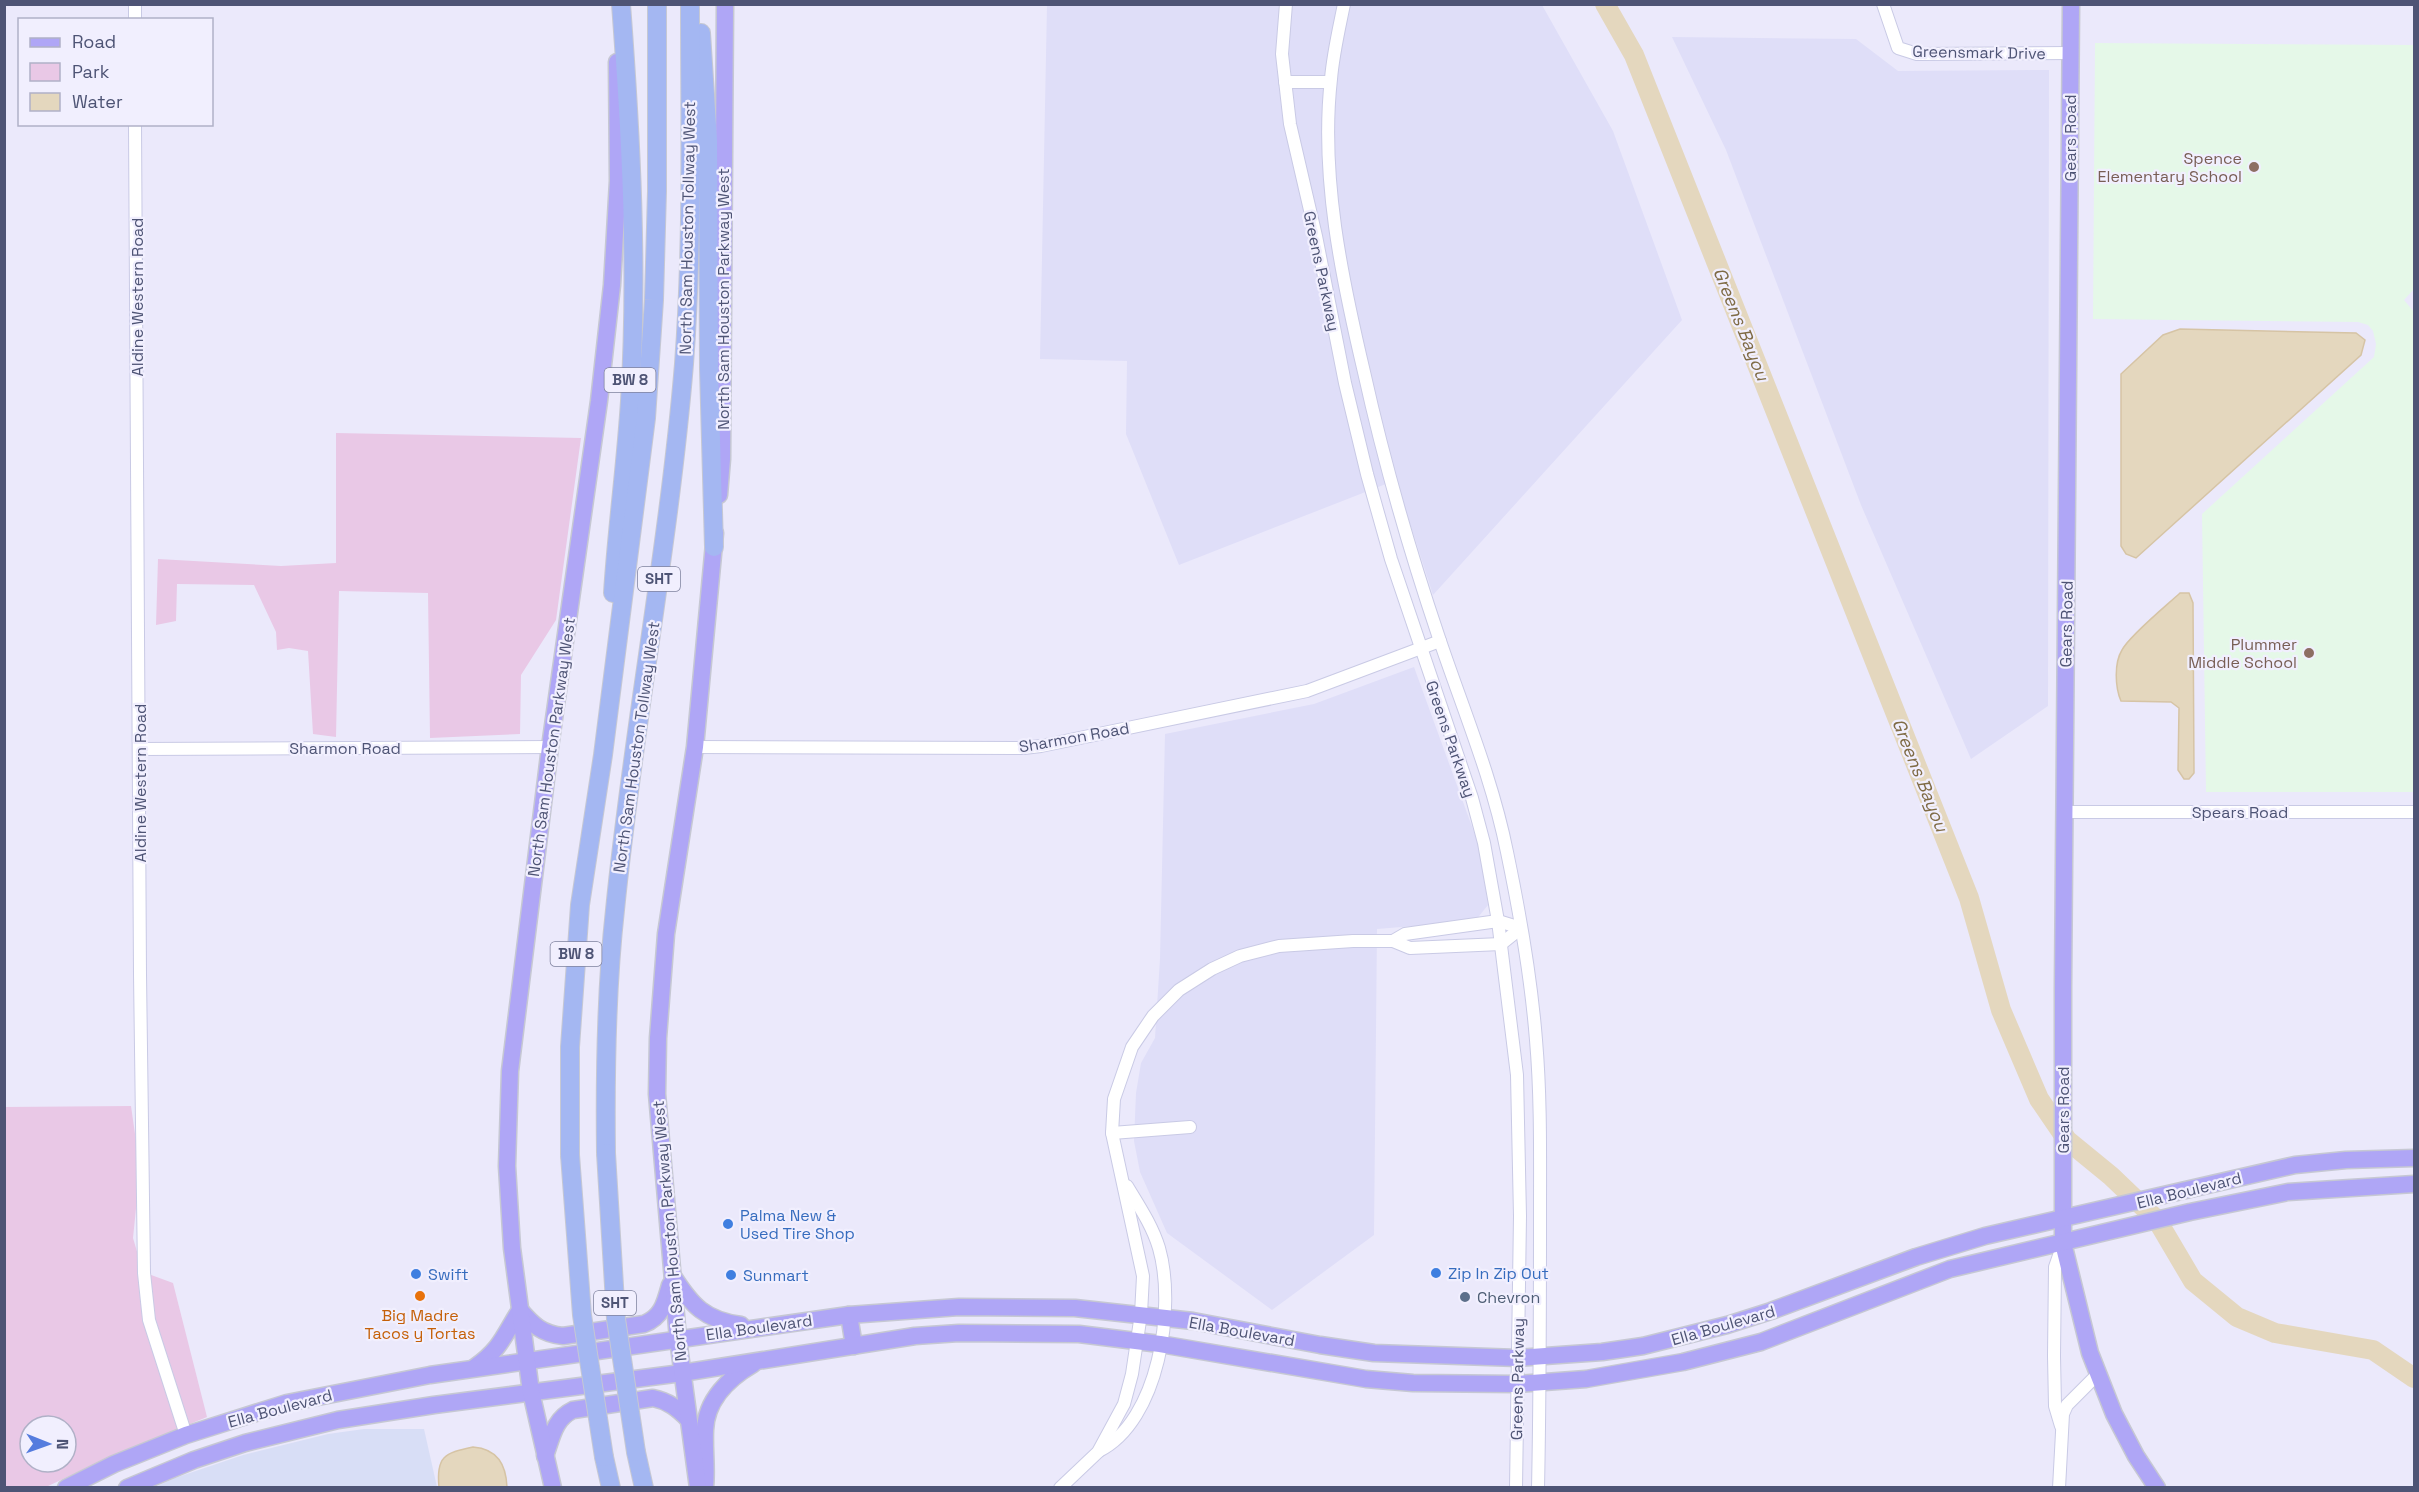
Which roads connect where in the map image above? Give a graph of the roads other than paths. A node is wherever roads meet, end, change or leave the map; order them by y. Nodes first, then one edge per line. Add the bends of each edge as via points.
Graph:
1 (619, 4) edge
2 (657, 4) edge
3 (690, 4) edge
4 (699, 4) edge
5 (725, 4) edge
6 (1286, 4) edge
7 (1344, 4) edge
8 (1883, 4) edge
9 (2071, 4) edge
10 (2071, 53) junction
11 (1285, 82) junction
12 (1330, 82) junction
13 (135, 126) edge
14 (714, 547) junction
15 (1440, 641) junction
16 (1420, 649) junction
17 (550, 747) junction
18 (695, 747) junction
19 (140, 749) junction
20 (603, 755) junction
21 (1492, 791) junction
22 (1472, 798) junction
23 (2065, 812) junction
24 (2415, 812) edge
25 (1498, 921) junction
26 (1521, 928) junction
27 (1394, 941) junction
28 (1501, 944) junction
29 (1190, 1127) dead end
30 (1112, 1133) junction
31 (2415, 1158) edge
32 (1124, 1180) junction
33 (2415, 1184) edge
34 (1520, 1216) junction
35 (1540, 1216) junction
36 (2063, 1220) junction
37 (2063, 1243) junction
38 (1943, 1248) junction
39 (1950, 1269) junction
40 (672, 1276) junction
41 (1811, 1297) junction
42 (960, 1307) junction
43 (520, 1310) junction
44 (1141, 1314) junction
45 (849, 1315) junction
46 (1164, 1318) junction
47 (1821, 1321) junction
48 (772, 1326) junction
49 (958, 1333) junction
50 (1679, 1338) junction
51 (678, 1339) junction
52 (1138, 1341) junction
53 (1160, 1344) junction
54 (1320, 1345) junction
55 (854, 1346) junction
56 (1541, 1356) junction
57 (1518, 1358) junction
58 (759, 1361) junction
59 (526, 1362) junction
60 (1683, 1362) junction
61 (471, 1369) junction
62 (1317, 1372) junction
63 (682, 1373) junction
64 (2098, 1374) junction
65 (1540, 1383) junction
66 (1517, 1384) junction
67 (531, 1392) junction
68 (688, 1419) junction
69 (2061, 1426) junction
70 (186, 1435) junction
71 (1098, 1452) junction
72 (545, 1456) junction
73 (194, 1460) junction
74 (66, 1488) edge
75 (127, 1488) edge
76 (554, 1488) edge
77 (611, 1488) edge
78 (644, 1488) edge
79 (698, 1488) edge
80 (705, 1488) edge
81 (1060, 1488) edge
82 (1516, 1488) edge
83 (1538, 1488) edge
84 (2059, 1488) edge
85 (2157, 1488) edge

1 - 17 main road, North Sam Houston Parkway West via 618,181 612,285
1 - 20 highway, BW 8 via 632,147 634,246 630,402 617,531
2 - 20 highway, North Sam Houston Tollway West / SHT via 657,190 646,418
3 - 78 highway, North Sam Houston Tollway West / SHT, bridge via 684,364 615,909 605,1061 616,1319
4 - 14 highway via 708,141
5 - 14 main road, North Sam Houston Parkway West via 722,459
6 - 11 street, Greens Parkway via 1282,54
7 - 12 street, Greens Parkway
8 - 10 street, Greensmark Drive via 1898,48 1917,54
9 - 10 main road, Gears Road
10 - 23 main road, Gears Road
11 - 12 street
11 - 16 street, Greens Parkway via 1290,124 1347,394
12 - 15 street, Greens Parkway via 1334,220 1346,286 1387,469
13 - 19 street, Aldine Western Road
14 - 18 main road, North Sam Houston Parkway West
15 - 16 street, Sharmon Road
15 - 21 street, Greens Parkway
16 - 18 street, Sharmon Road via 1307,692 1024,748
16 - 22 street, Greens Parkway
17 - 19 street, Sharmon Road
17 - 43 main road, North Sam Houston Parkway West via 510,1071 507,1166
18 - 40 main road, North Sam Houston Parkway West via 666,934 658,1038 657,1094
19 - 70 street, Aldine Western Road via 144,1273 149,1320
20 - 77 highway, BW 8, bridge via 575,963 570,1155 582,1315
21 - 22 street
21 - 26 street, Greens Parkway
22 - 25 street, Greens Parkway
23 - 24 street, Spears Road
23 - 36 main road, Gears Road
25 - 26 street
25 - 27 street via 1405,934
25 - 28 street, Greens Parkway
26 - 28 street
26 - 35 street, Greens Parkway via 1537,1050
27 - 28 street via 1410,948
27 - 30 street via 1279,946 1240,956 1179,990 1153,1016 1132,1047 1114,1099
28 - 34 street, Greens Parkway via 1517,1075
29 - 30 street
30 - 32 street
31 - 36 main road, Ella Boulevard via 2295,1165
32 - 44 street via 1143,1276
32 - 46 street via 1159,1249
33 - 37 main road, Ella Boulevard via 2288,1192
34 - 35 street
34 - 57 street, Greens Parkway
35 - 56 street, Greens Parkway
36 - 37 main road, Gears Road
36 - 38 main road, Ella Boulevard
37 - 39 main road, Ella Boulevard
37 - 64 main road, Gears Road
37 - 69 street, Gears Road via 2055,1268 2054,1356 2055,1406
38 - 39 main road
38 - 41 main road, Ella Boulevard
39 - 47 main road, Ella Boulevard
40 - 43 main road via 664,1306 656,1319 644,1324 550,1335 536,1328
40 - 48 main road via 705,1315 726,1323
40 - 51 main road, North Sam Houston Parkway West
41 - 47 main road
41 - 50 main road, Ella Boulevard
42 - 44 main road, Ella Boulevard via 1075,1308
42 - 45 main road, Ella Boulevard
42 - 49 main road
43 - 59 main road, North Sam Houston Parkway West
43 - 61 main road via 500,1346
44 - 46 main road, Ella Boulevard
44 - 52 street
45 - 48 main road, Ella Boulevard
45 - 55 main road
46 - 53 street
46 - 54 main road, Ella Boulevard
47 - 60 main road, Ella Boulevard via 1761,1342
48 - 51 main road, Ella Boulevard
49 - 52 main road, Ella Boulevard via 1078,1334
49 - 55 main road, Ella Boulevard
50 - 56 main road, Ella Boulevard via 1602,1352
50 - 60 main road
51 - 59 main road, Ella Boulevard
51 - 63 main road, North Sam Houston Parkway West
52 - 53 main road, Ella Boulevard
52 - 71 street via 1124,1404
53 - 62 main road, Ella Boulevard
53 - 71 street via 1155,1372 1137,1414 1113,1444
54 - 57 main road, Ella Boulevard via 1414,1356
54 - 62 main road
55 - 58 main road, Ella Boulevard
56 - 57 main road, Ella Boulevard
56 - 65 street, Greens Parkway
57 - 66 street, Greens Parkway
58 - 63 main road, Ella Boulevard
58 - 80 main road via 727,1382 711,1407 705,1428
59 - 61 main road, Ella Boulevard
59 - 67 main road, North Sam Houston Parkway West
60 - 65 main road, Ella Boulevard
61 - 70 main road, Ella Boulevard via 287,1403
62 - 66 main road, Ella Boulevard via 1413,1383
63 - 67 main road, Ella Boulevard
63 - 68 main road, North Sam Houston Parkway West
64 - 69 street, Gears Road via 2067,1404
64 - 85 main road via 2114,1414
65 - 66 main road, Ella Boulevard
65 - 83 street, Greens Parkway
66 - 82 street, Greens Parkway
67 - 72 main road, North Sam Houston Parkway West
67 - 73 main road, Ella Boulevard via 338,1419 274,1434
68 - 72 main road via 674,1406 653,1398 573,1410 557,1422
68 - 79 main road, North Sam Houston Parkway West
69 - 84 street, Gears Road
70 - 73 main road
70 - 74 main road, Ella Boulevard
71 - 81 street
72 - 76 main road, North Sam Houston Parkway West
73 - 75 main road, Ella Boulevard

